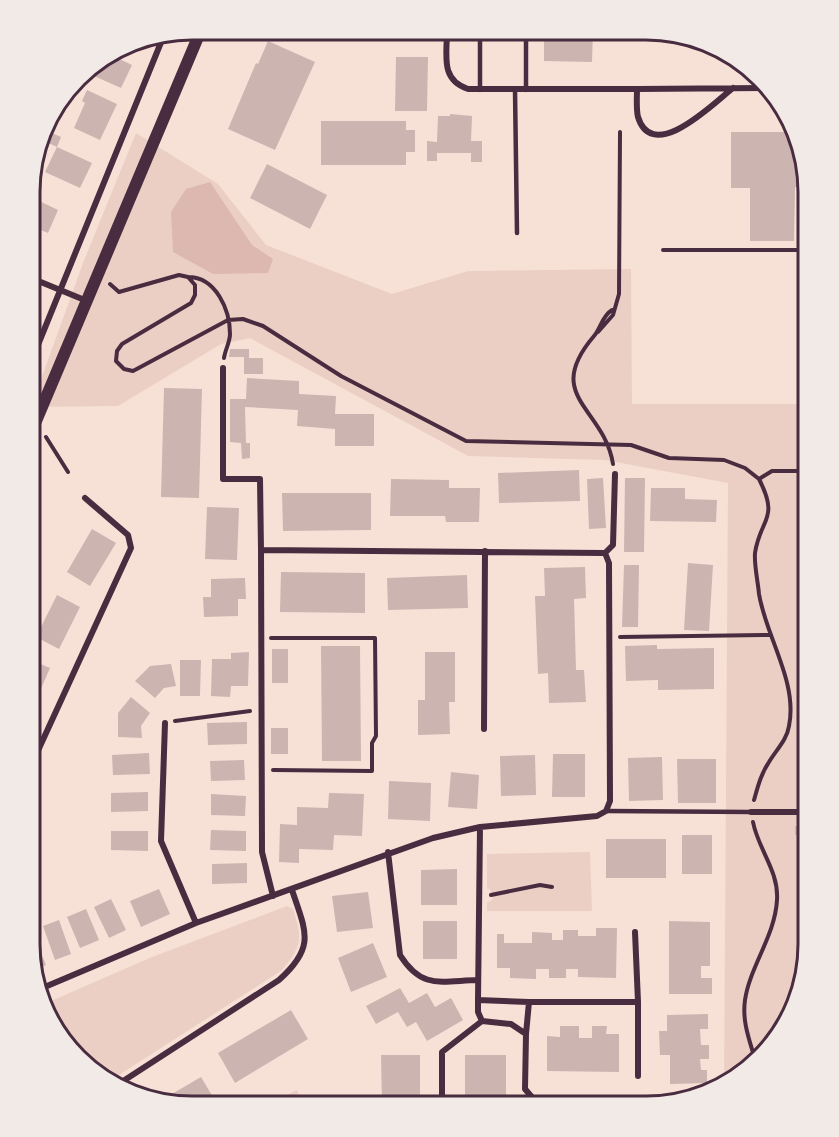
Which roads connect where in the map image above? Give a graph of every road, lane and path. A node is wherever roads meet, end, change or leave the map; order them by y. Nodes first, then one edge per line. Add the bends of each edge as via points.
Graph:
1 (197, 40) edge
2 (447, 40) edge
3 (480, 40) edge
4 (526, 40) edge
5 (160, 44) edge
6 (733, 88) junction
7 (757, 88) edge
8 (637, 89) junction
9 (480, 90) junction
10 (515, 90) junction
11 (526, 90) junction
12 (620, 132) dead end
13 (517, 233) dead end
14 (663, 250) dead end
15 (798, 250) edge
16 (188, 277) junction
17 (40, 282) edge
18 (109, 283) dead end
19 (60, 290) junction
20 (87, 301) junction
21 (228, 320) junction
22 (40, 340) edge
23 (223, 368) joint
24 (40, 412) edge
25 (46, 437) dead end
26 (610, 445) junction
27 (798, 471) edge
28 (68, 472) dead end
29 (615, 474) joint
30 (759, 479) junction
31 (85, 498) dead end
32 (261, 550) junction
33 (485, 551) junction
34 (605, 553) junction
35 (769, 635) junction
36 (609, 637) junction
37 (261, 638) junction
38 (261, 710) junction
39 (165, 723) joint
40 (484, 729) dead end
41 (40, 746) edge
42 (262, 770) junction
43 (606, 811) junction
44 (751, 812) junction
45 (798, 812) edge
46 (480, 827) junction
47 (388, 852) junction
48 (552, 887) dead end
49 (292, 890) junction
50 (273, 896) junction
51 (479, 898) junction
52 (196, 923) junction
53 (634, 932) dead end
54 (478, 980) junction
55 (47, 986) edge
56 (478, 1000) junction
57 (530, 1002) junction
58 (638, 1002) junction
59 (482, 1021) junction
60 (526, 1034) junction
61 (753, 1053) edge
62 (638, 1076) dead end
63 (124, 1080) edge
64 (442, 1096) edge
65 (531, 1096) edge

1 - 20 main road
2 - 9 street via 447,71 452,81
3 - 9 lane
4 - 11 lane
5 - 19 street
6 - 7 street
6 - 8 street
6 - 8 street via 686,127 672,134 657,135 638,118
8 - 11 street
9 - 10 street
10 - 11 street
10 - 13 lane
12 - 26 path via 619,294 613,310 580,352 573,373 577,398
14 - 15 path
16 - 18 path via 179,274 119,292
16 - 21 path via 199,277 215,290
16 - 21 path via 195,285 191,303 122,344 116,362 133,371
17 - 19 street
19 - 20 street
19 - 22 street
20 - 24 main road
21 - 23 path via 230,337
21 - 26 path via 243,319 263,326 341,376 466,441
23 - 32 street via 223,479 260,479
25 - 28 path
26 - 29 path
26 - 30 path via 646,448 669,458 724,460
27 - 30 path via 771,471
29 - 34 street via 613,545
30 - 35 path via 768,498 768,517 755,553 759,595
31 - 41 street via 128,535 131,548
32 - 33 street
32 - 37 street
33 - 34 street
33 - 40 street
34 - 36 street via 609,563
35 - 36 path
35 - 44 path via 791,702 789,726 759,782
36 - 43 street via 610,801
37 - 38 street
37 - 42 path via 375,638 376,736 372,743 372,771
38 - 39 path
38 - 42 street
39 - 52 street via 161,841
42 - 50 street via 262,852
43 - 44 lane
43 - 46 street via 597,816
44 - 45 street
44 - 61 path via 755,833 774,873 777,900 745,999 744,1022
46 - 47 street
46 - 51 street
47 - 49 street
47 - 54 street via 400,955 409,969 424,981
48 - 51 path via 540,885
49 - 50 street
49 - 63 street via 306,932 304,949 292,968
50 - 52 street
51 - 54 street
52 - 55 street
53 - 58 street
54 - 56 street
56 - 57 street
56 - 59 street
57 - 58 street
57 - 60 street
58 - 62 street
59 - 60 street via 511,1024
59 - 64 street via 442,1052
60 - 65 street via 525,1089

